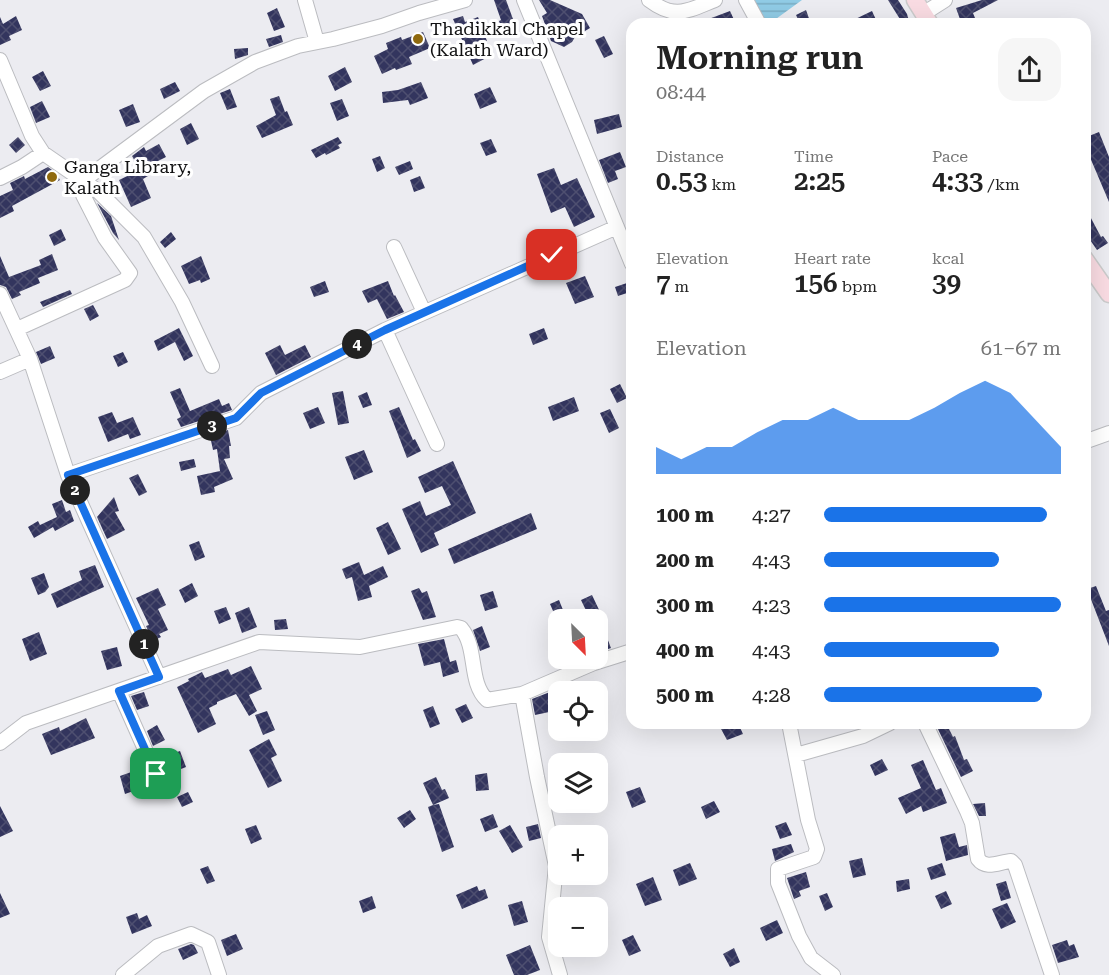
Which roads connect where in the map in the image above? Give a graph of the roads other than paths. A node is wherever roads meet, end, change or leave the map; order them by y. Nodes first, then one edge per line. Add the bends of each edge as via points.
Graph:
1 (305, 0) edge
2 (465, 0) edge
3 (524, 0) edge
4 (649, 0) edge
5 (715, 0) edge
6 (746, 0) edge
7 (945, 0) edge
8 (923, 13) edge
9 (756, 18) edge
10 (317, 42) junction
11 (0, 60) edge
12 (42, 153) junction
13 (0, 178) edge
14 (84, 180) junction
15 (616, 227) junction
16 (394, 247) dead end
17 (626, 250) edge
18 (1091, 268) edge
19 (0, 294) edge
20 (1109, 294) edge
21 (424, 312) junction
22 (17, 330) junction
23 (385, 330) junction
24 (30, 359) junction
25 (212, 366) dead end
26 (0, 372) edge
27 (1109, 433) edge
28 (1091, 439) edge
29 (437, 444) dead end
30 (68, 475) junction
31 (626, 653) edge
32 (159, 677) junction
33 (119, 691) junction
34 (522, 694) junction
35 (790, 729) edge
36 (878, 729) edge
37 (929, 729) edge
38 (0, 743) edge
39 (796, 755) junction
40 (156, 774) dead end
41 (123, 975) edge
42 (219, 975) edge
43 (560, 975) edge
44 (832, 975) edge
45 (1052, 975) edge

1 - 10 street
2 - 10 street
3 - 15 street
4 - 5 street via 678,13
6 - 9 street
7 - 8 street
10 - 14 street via 255,62 204,91
11 - 12 street
12 - 13 street
12 - 14 street
14 - 22 street via 83,195 105,238 130,273 125,280
14 - 25 street via 144,237 182,302
15 - 17 street
15 - 21 street
16 - 21 street
18 - 20 main road
19 - 22 street
21 - 23 street
22 - 24 street
23 - 29 street
23 - 30 street via 261,393 236,418
24 - 26 street
24 - 30 street
27 - 28 street
30 - 32 street
31 - 34 street
32 - 33 street
32 - 34 street via 260,642 360,647 457,627 467,637 487,700
33 - 38 street via 26,723
33 - 40 street
34 - 43 street via 556,866 549,937
35 - 39 street
36 - 39 street
37 - 45 street via 972,823 978,859 988,866 1011,861 1015,864
39 - 44 street via 817,849 814,857 778,870 778,883 812,958
41 - 42 street via 158,946 190,934 208,942

